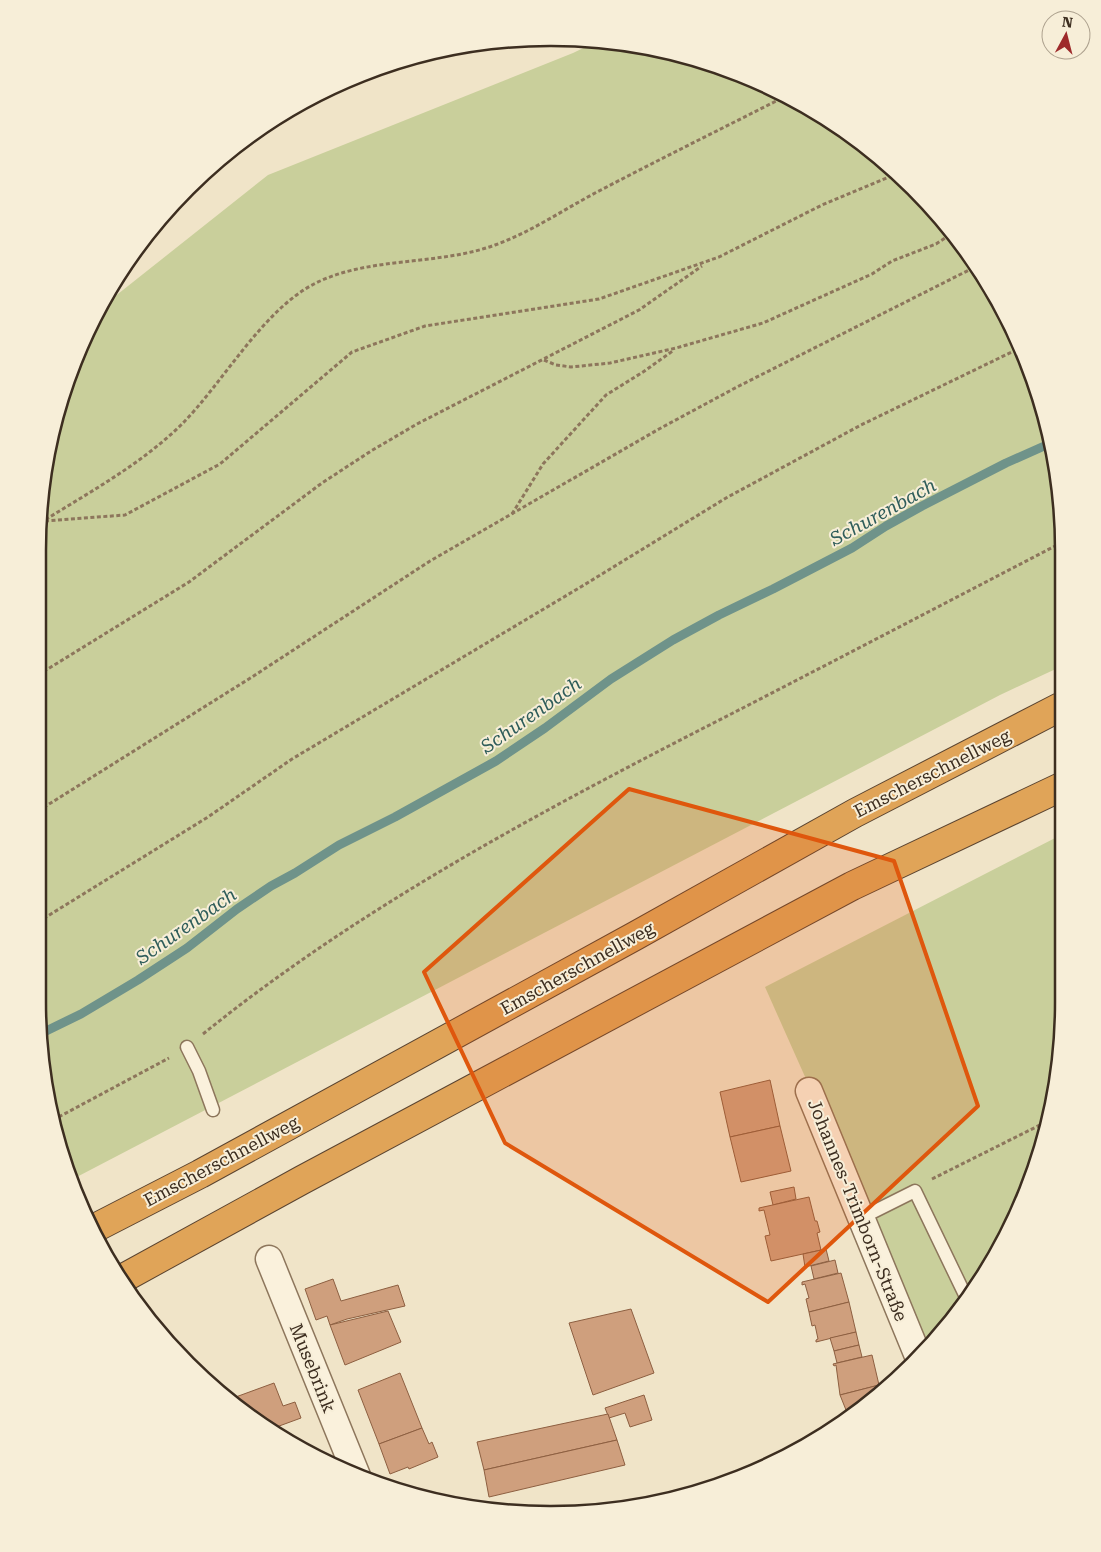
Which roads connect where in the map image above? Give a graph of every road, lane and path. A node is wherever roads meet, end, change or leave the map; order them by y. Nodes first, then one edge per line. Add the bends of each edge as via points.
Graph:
1 (778, 100) edge
2 (889, 177) edge
3 (946, 238) edge
4 (706, 262) junction
5 (970, 270) edge
6 (676, 348) junction
7 (1013, 351) edge
8 (543, 360) junction
9 (511, 515) junction
10 (47, 519) edge
11 (47, 521) edge
12 (1055, 546) edge
13 (47, 668) edge
14 (1055, 710) edge
15 (1055, 790) edge
16 (46, 806) edge
17 (46, 917) edge
18 (187, 1048) junction
19 (809, 1091) dead end
20 (213, 1110) dead end
21 (60, 1116) edge
22 (1039, 1125) edge
23 (915, 1192) junction
24 (861, 1218) junction
25 (99, 1226) edge
26 (269, 1259) dead end
27 (127, 1276) edge
28 (963, 1291) edge
29 (915, 1349) edge
30 (352, 1465) edge

1 - 10 path via 493,246 359,269 314,284 280,309 209,395 156,448
2 - 4 path via 822,205
3 - 6 path via 763,323
4 - 8 path via 639,310
4 - 11 path via 599,299 424,326 352,352 220,464 125,515
5 - 9 path via 737,387
6 - 8 path via 571,368
6 - 9 path via 606,395 543,464
7 - 17 path via 861,425 726,498 300,754 208,817
8 - 13 path via 371,451 322,483 189,582
9 - 16 path via 430,561
12 - 18 path via 601,780 436,874 256,992
14 - 25 highway, Emscherschnellweg via 855,812 636,936
15 - 27 highway via 852,886
18 - 20 lane
18 - 21 path
19 - 24 street, Johannes-Trimborn-Straße
22 - 23 path via 931,1180
23 - 24 lane
23 - 28 lane
24 - 29 street, Johannes-Trimborn-Straße
26 - 30 street, Musebrink

